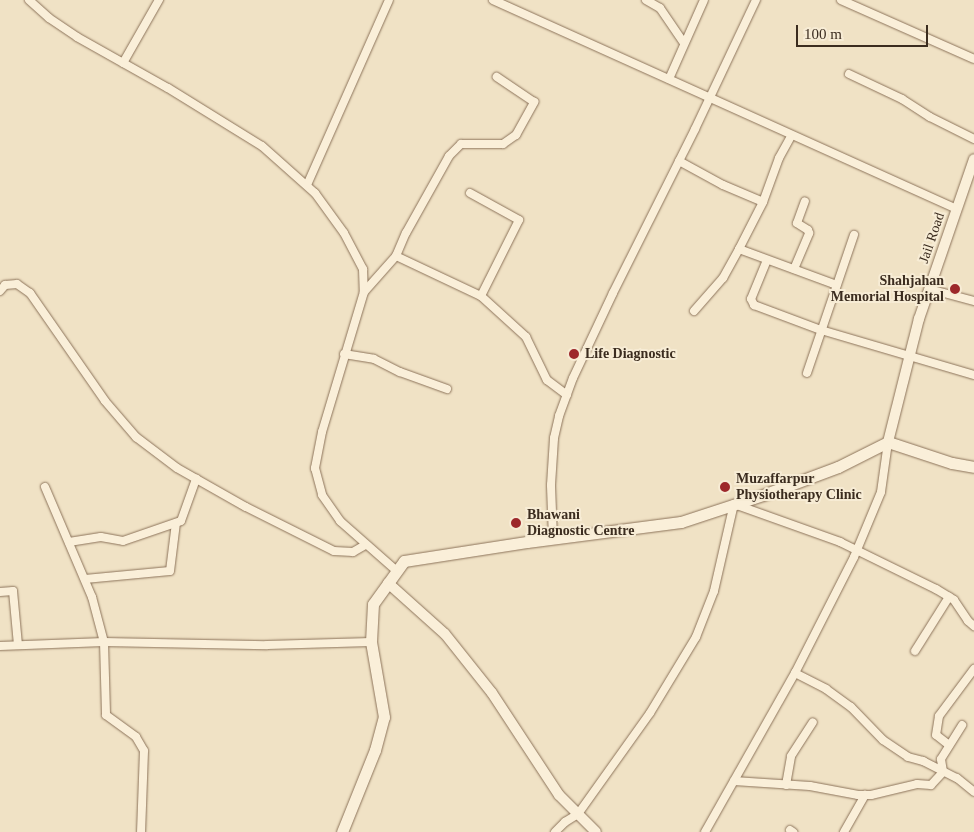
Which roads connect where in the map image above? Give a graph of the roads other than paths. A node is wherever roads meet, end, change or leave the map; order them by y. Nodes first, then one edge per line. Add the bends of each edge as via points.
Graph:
1 (29, 0) edge
2 (159, 0) edge
3 (390, 0) edge
4 (493, 0) edge
5 (646, 0) edge
6 (704, 0) edge
7 (756, 0) edge
8 (841, 0) edge
9 (684, 43) junction
10 (974, 59) edge
11 (123, 63) junction
12 (849, 74) dead end
13 (497, 77) dead end
14 (669, 79) junction
15 (710, 98) junction
16 (791, 136) junction
17 (974, 139) edge
18 (974, 158) edge
19 (679, 161) junction
20 (306, 185) junction
21 (470, 193) dead end
22 (805, 201) dead end
23 (763, 202) junction
24 (957, 209) junction
25 (854, 235) dead end
26 (739, 249) junction
27 (396, 256) junction
28 (767, 260) junction
29 (794, 269) junction
30 (838, 285) junction
31 (929, 289) junction
32 (0, 291) edge
33 (364, 292) junction
34 (481, 296) junction
35 (974, 301) edge
36 (694, 311) dead end
37 (821, 330) junction
38 (344, 354) junction
39 (909, 357) junction
40 (807, 373) dead end
41 (974, 375) edge
42 (447, 389) dead end
43 (567, 395) junction
44 (888, 442) junction
45 (974, 466) edge
46 (196, 479) junction
47 (45, 487) dead end
48 (734, 504) junction
49 (176, 523) junction
50 (553, 538) junction
51 (69, 542) junction
52 (365, 545) junction
53 (856, 552) junction
54 (397, 571) junction
55 (84, 579) junction
56 (388, 583) junction
57 (0, 592) edge
58 (949, 597) junction
59 (974, 626) edge
60 (104, 642) junction
61 (371, 642) junction
62 (18, 645) junction
63 (0, 646) edge
64 (915, 651) dead end
65 (974, 669) edge
66 (795, 673) junction
67 (813, 722) dead end
68 (962, 725) dead end
69 (949, 744) junction
70 (943, 772) junction
71 (734, 781) junction
72 (786, 785) junction
73 (974, 792) edge
74 (865, 795) junction
75 (578, 814) junction
76 (141, 832) edge
77 (342, 832) edge
78 (555, 832) edge
79 (596, 832) edge
80 (705, 832) edge
81 (844, 832) edge

1 - 11 street via 77,37
2 - 11 street
3 - 20 street
4 - 14 street
5 - 9 street via 660,8
6 - 9 street
7 - 15 street
8 - 10 street
9 - 14 street
11 - 20 street via 262,146
12 - 17 street
13 - 27 street via 534,102 516,135 503,144 461,144 449,156
14 - 15 street
15 - 16 street
15 - 19 street
16 - 23 street
16 - 24 street
18 - 24 street, Jail Road
19 - 23 street
19 - 43 street via 613,293
20 - 33 street via 344,233 363,269
21 - 34 street via 519,220
22 - 29 street via 797,223 808,233
23 - 26 street
24 - 31 street, Jail Road
25 - 30 street
26 - 28 street
26 - 36 street via 723,278
27 - 33 street
27 - 34 street
28 - 29 street
28 - 37 street via 750,302
29 - 30 street
30 - 37 street
31 - 35 street
31 - 39 street, Jail Road
32 - 46 street via 5,285 17,284 30,293 105,402 136,437
33 - 38 street
34 - 43 street via 526,337 547,380
37 - 39 street
37 - 40 street
38 - 42 street via 374,359
38 - 52 street via 315,468 322,495 340,521
39 - 41 street
39 - 44 street, Jail Road
43 - 50 street via 554,438 551,486
44 - 45 main road via 952,464
44 - 48 main road via 838,467
44 - 53 street via 881,492
46 - 49 street via 181,521
46 - 52 street via 334,551 353,552
47 - 51 street
48 - 50 main road via 681,522
48 - 53 street via 840,542
48 - 75 street via 714,592 696,637 650,713
49 - 51 street via 123,541 101,537
49 - 55 street via 170,571
50 - 54 main road via 404,561
51 - 55 street
52 - 54 street
53 - 58 street
53 - 66 street
54 - 56 main road
55 - 60 street
56 - 61 main road via 372,604
56 - 75 street via 445,634 492,692 559,795
57 - 62 street via 13,592
58 - 59 street
58 - 64 street
60 - 61 street via 267,645
60 - 62 street
60 - 76 street via 106,715 136,737 144,751
61 - 77 main road via 384,717 375,750
62 - 63 street
65 - 69 street via 939,716 936,735
66 - 70 street via 851,707 883,740 902,753
66 - 71 street
67 - 72 street via 791,756
68 - 69 street
69 - 70 street via 941,759
70 - 73 street via 957,778
70 - 74 street via 930,785 917,784
71 - 72 street
71 - 80 street
72 - 74 street
74 - 81 street
75 - 78 street
75 - 79 street

